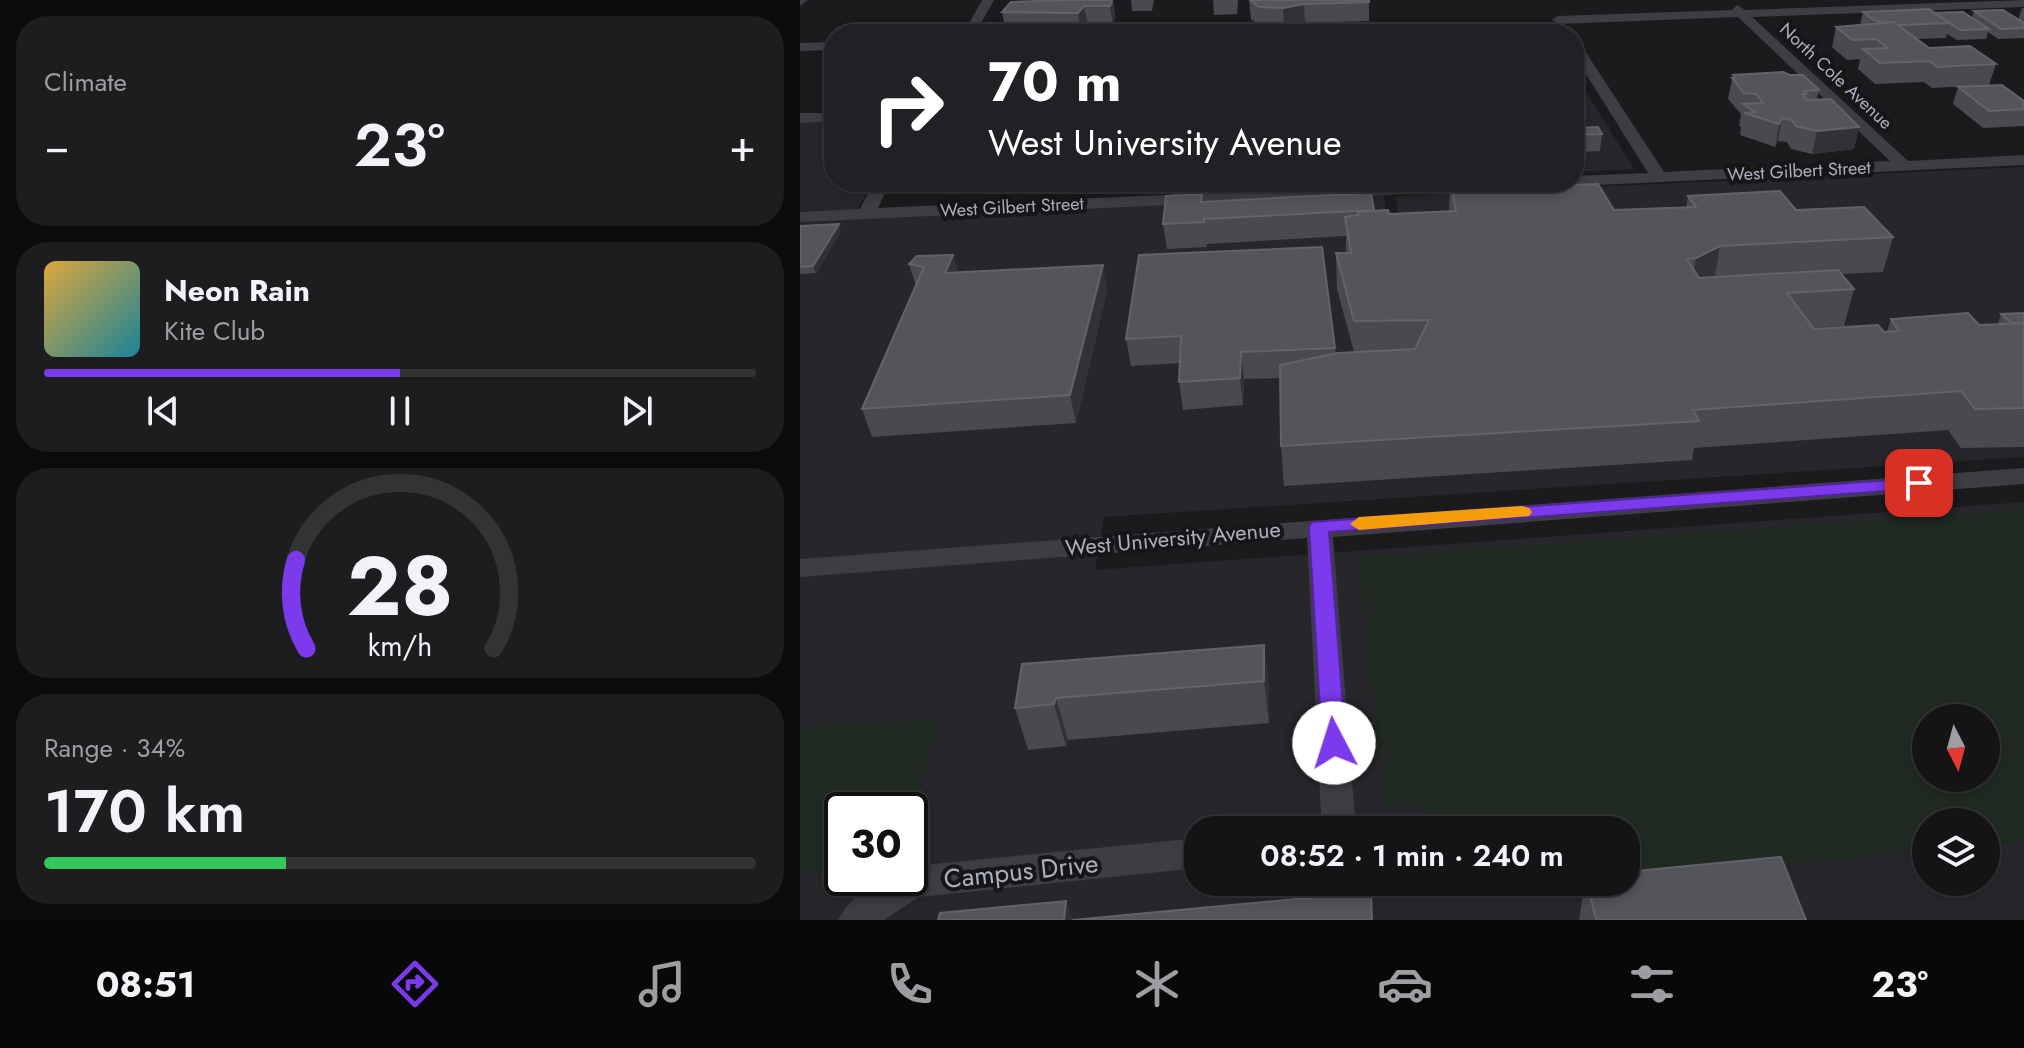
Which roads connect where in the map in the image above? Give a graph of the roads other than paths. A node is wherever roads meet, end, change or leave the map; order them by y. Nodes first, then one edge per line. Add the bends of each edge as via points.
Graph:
1 (988, 0) edge
2 (1727, 0) edge
3 (2024, 3) edge
4 (1921, 4) edge
5 (1741, 13) junction
6 (975, 24) edge
7 (1561, 24) edge
8 (824, 46) edge
9 (800, 47) edge
10 (1584, 60) edge
11 (824, 117) edge
12 (800, 118) edge
13 (2024, 160) edge
14 (1904, 166) junction
15 (1660, 178) junction
16 (1584, 181) edge
17 (877, 192) edge
18 (1343, 192) edge
19 (866, 214) junction
20 (800, 217) edge
21 (2024, 476) edge
22 (1319, 527) junction
23 (800, 568) edge
24 (1338, 816) edge
25 (1184, 854) edge
26 (856, 920) edge

1 - 6 street
2 - 5 street, North Cole Avenue
3 - 4 street
4 - 5 street
5 - 7 street via 1555,15
5 - 14 street, North Cole Avenue
8 - 9 street
10 - 15 street
11 - 12 street
13 - 14 street, West Gilbert Street
14 - 15 street, West Gilbert Street
15 - 16 street, West Gilbert Street
17 - 19 street
18 - 19 street, West Gilbert Street
19 - 20 street, West Gilbert Street
21 - 22 street, West University Avenue
22 - 23 street, West University Avenue
22 - 24 street
25 - 26 street, Campus Drive via 914,882

